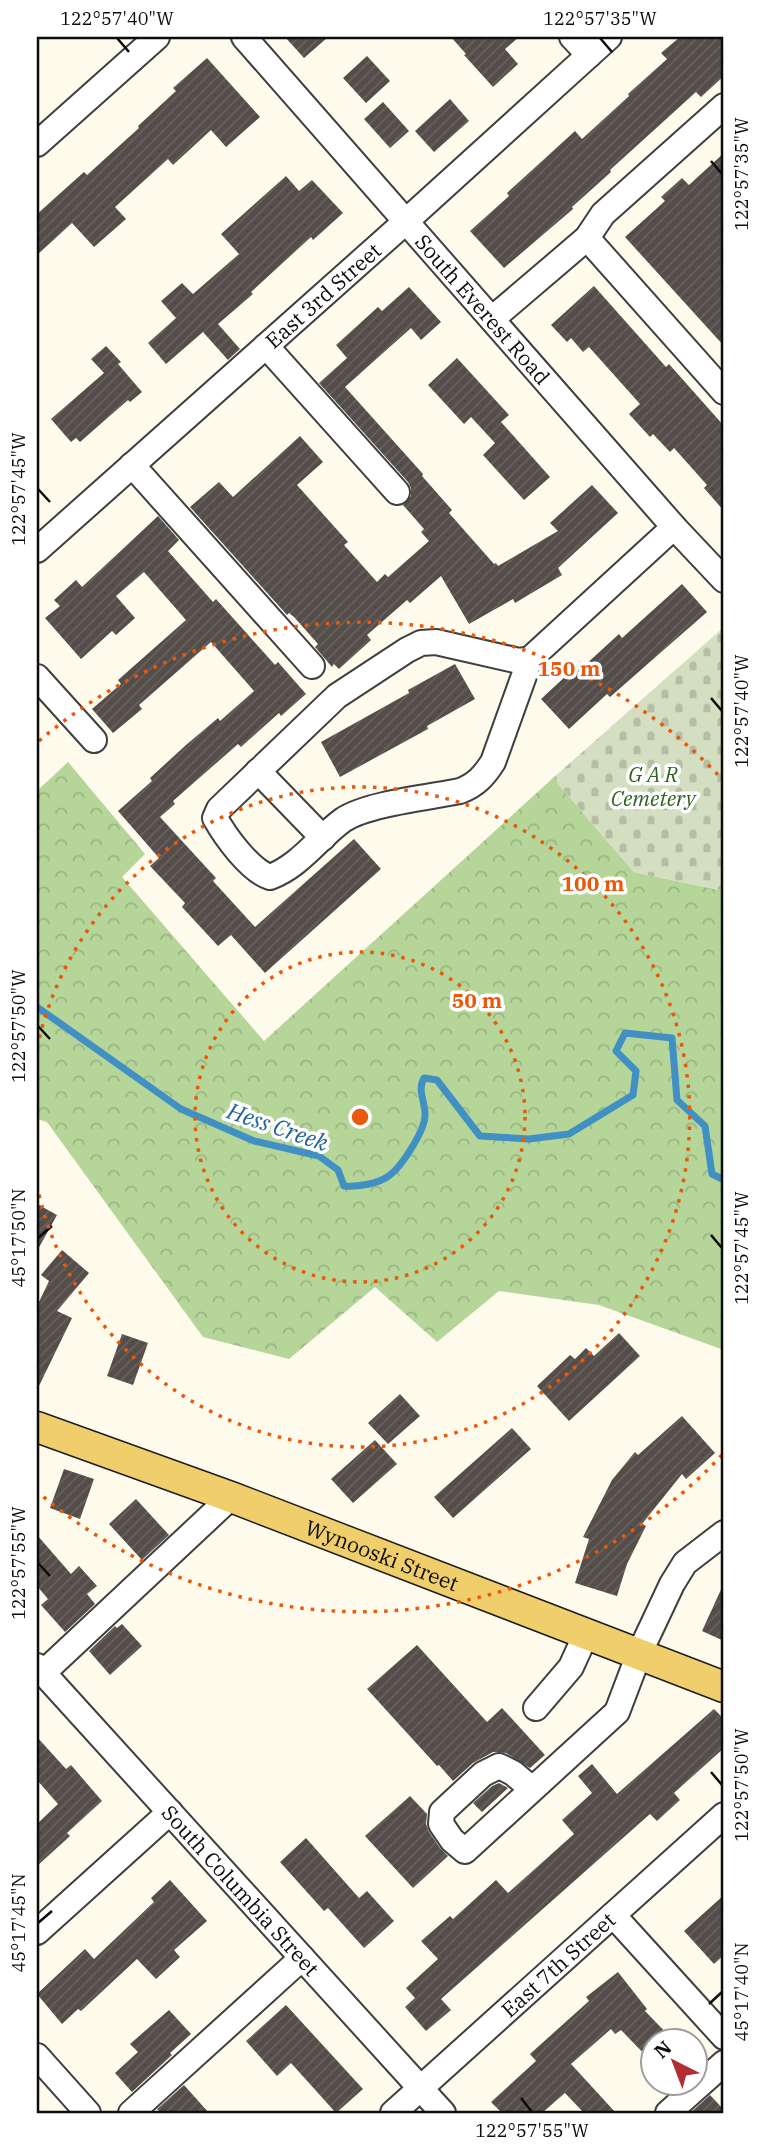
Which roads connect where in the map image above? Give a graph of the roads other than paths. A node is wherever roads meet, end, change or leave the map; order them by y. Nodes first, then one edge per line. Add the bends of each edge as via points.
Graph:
1 (157, 37) edge
2 (244, 37) edge
3 (609, 37) edge
4 (581, 46) edge
5 (724, 106) edge
6 (37, 144) edge
7 (406, 221) junction
8 (587, 238) junction
9 (492, 319) junction
10 (266, 346) junction
11 (720, 378) edge
12 (132, 465) junction
13 (397, 492) dead end
14 (674, 527) junction
15 (37, 550) edge
16 (724, 580) edge
17 (530, 659) junction
18 (312, 666) dead end
19 (37, 677) edge
20 (94, 740) dead end
21 (258, 771) junction
22 (323, 838) junction
23 (38, 1428) edge
24 (230, 1497) junction
25 (724, 1533) edge
26 (586, 1634) junction
27 (639, 1654) junction
28 (40, 1670) edge
29 (724, 1687) edge
30 (536, 1708) dead end
31 (532, 1789) dead end
32 (170, 1812) junction
33 (724, 1815) edge
34 (613, 1915) junction
35 (37, 1932) edge
36 (302, 1958) junction
37 (724, 2037) edge
38 (37, 2056) edge
39 (724, 2063) edge
40 (421, 2088) junction
41 (88, 2113) edge
42 (131, 2113) edge
43 (393, 2113) edge
44 (443, 2113) edge
45 (668, 2113) edge

1 - 6 street
2 - 7 street, South Everest Road
3 - 4 street, East 3rd Street
4 - 7 street, East 3rd Street
5 - 8 street via 603,215
7 - 9 street, South Everest Road
7 - 10 street, East 3rd Street
8 - 9 street
8 - 11 street
9 - 14 street, South Everest Road
10 - 12 street, East 3rd Street
10 - 13 street
12 - 15 street, East 3rd Street
12 - 18 street
14 - 16 street, South Everest Road
14 - 17 street
17 - 21 street via 519,662 436,642 421,643 337,696
17 - 22 street via 493,762 478,781 460,791 360,811
19 - 20 street
21 - 22 street
21 - 22 street via 215,818 261,874 270,877 289,868
23 - 24 main road, Wynooski Street
24 - 26 main road, Wynooski Street
24 - 28 street
25 - 27 street via 685,1563
26 - 27 main road, Wynooski Street
26 - 30 street via 570,1667
27 - 29 main road, Wynooski Street
27 - 31 street via 617,1712
28 - 32 street, South Columbia Street
32 - 35 street
32 - 36 street, South Columbia Street
33 - 34 street, East 7th Street
34 - 37 street
34 - 40 street, East 7th Street
36 - 40 street, South Columbia Street
36 - 42 street
38 - 41 street
39 - 45 street
40 - 43 street, East 7th Street
40 - 44 street, South Columbia Street

